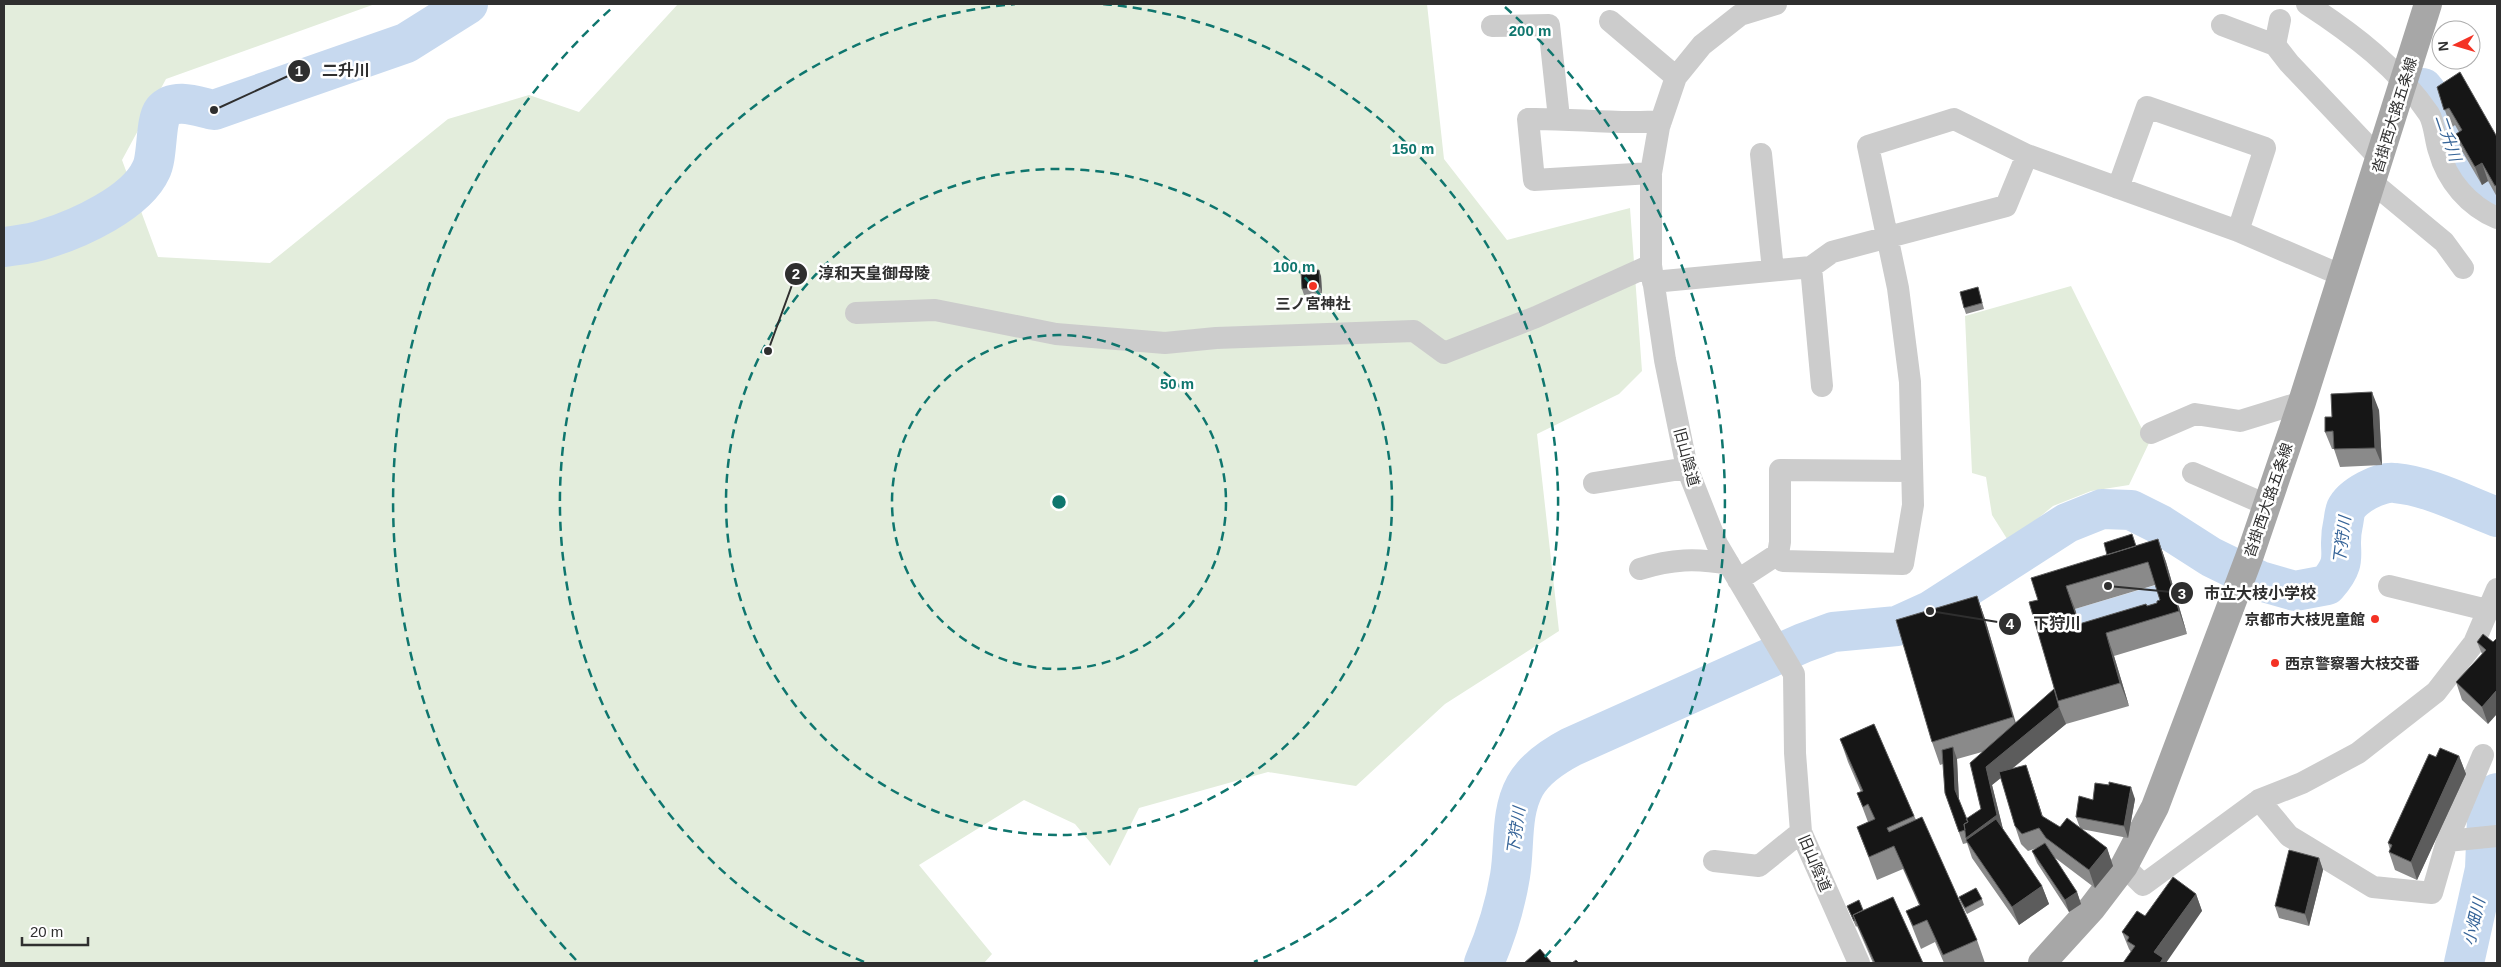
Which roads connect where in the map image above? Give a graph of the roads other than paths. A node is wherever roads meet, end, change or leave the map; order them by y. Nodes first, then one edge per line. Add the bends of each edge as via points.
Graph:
1 (1776, 4) edge
2 (2307, 4) edge
3 (2428, 4) edge
4 (2280, 20) dead end
5 (1610, 22) dead end
6 (2222, 25) dead end
7 (1492, 26) dead end
8 (2275, 46) junction
9 (1676, 77) junction
10 (2404, 83) junction
11 (1560, 118) junction
12 (1661, 120) junction
13 (1761, 154) dead end
14 (2027, 155) junction
15 (2377, 171) junction
16 (1652, 173) junction
17 (2118, 188) junction
18 (2497, 218) edge
19 (2238, 231) junction
20 (1887, 236) junction
21 (1811, 267) junction
22 (2463, 268) dead end
23 (1774, 270) junction
24 (1652, 273) junction
25 (2344, 276) junction
26 (856, 313) dead end
27 (1822, 386) dead end
28 (2302, 402) junction
29 (2151, 433) dead end
30 (1686, 468) junction
31 (1911, 472) junction
32 (2193, 473) dead end
33 (1594, 483) dead end
34 (2267, 505) junction
35 (1778, 554) junction
36 (1640, 569) dead end
37 (1733, 572) junction
38 (2389, 586) dead end
39 (2497, 589) edge
40 (2487, 610) junction
41 (2483, 755) dead end
42 (2259, 800) junction
43 (1801, 832) junction
44 (2497, 836) edge
45 (2452, 841) junction
46 (1714, 861) dead end
47 (2124, 866) junction
48 (1859, 963) edge
49 (2042, 963) edge

1 - 9 street, 旧山陰道 via 1740,15 1702,44
2 - 10 street via 2352,33
3 - 10 main road, 沓掛西大路五条線
4 - 8 street
5 - 9 street
6 - 8 street
7 - 11 street via 1549,25
8 - 15 street
9 - 12 street, 旧山陰道
10 - 15 main road, 沓掛西大路五条線
10 - 18 street via 2430,116 2439,154 2457,189 2485,213
11 - 12 street
11 - 16 street via 1528,119 1534,180
12 - 16 street, 旧山陰道
13 - 23 street
14 - 17 street
14 - 20 street via 2006,206
14 - 20 street via 1954,119 1868,146
15 - 22 street via 2444,242
15 - 25 main road, 沓掛西大路五条線
16 - 24 street, 旧山陰道
17 - 19 street
17 - 19 street via 2147,107 2265,148
19 - 25 street
20 - 21 street via 1832,252
20 - 31 street via 1898,288 1910,382
21 - 23 street
21 - 27 street
23 - 24 street
24 - 26 street via 1444,353 1414,331 1165,342 1056,334 935,310
24 - 30 street, 旧山陰道
25 - 28 main road, 沓掛西大路五条線
28 - 29 street via 2240,421 2195,414
28 - 34 main road, 沓掛西大路五条線
30 - 33 street
30 - 37 street, 旧山陰道 via 1717,544
31 - 35 street via 1780,470
31 - 35 street via 1914,505 1903,564 1783,561
32 - 34 street
34 - 47 main road, 沓掛西大路五条線 via 2155,806
35 - 37 street
36 - 37 street via 1662,562 1699,559
37 - 43 street, 旧山陰道 via 1794,674
38 - 40 street
39 - 40 street
40 - 42 street via 2474,643 2436,692 2358,753 2302,783
41 - 45 street
42 - 45 street via 2288,836 2373,887 2432,893
42 - 47 street via 2143,885
43 - 46 street via 1759,866
43 - 48 street, 旧山陰道
44 - 45 street
47 - 49 main road, 沓掛西大路五条線 via 2092,908

